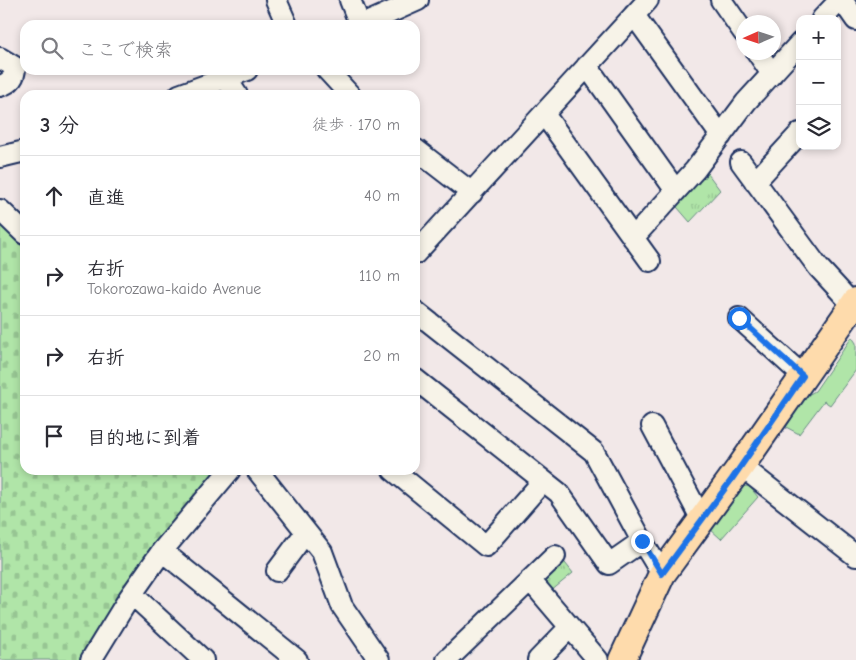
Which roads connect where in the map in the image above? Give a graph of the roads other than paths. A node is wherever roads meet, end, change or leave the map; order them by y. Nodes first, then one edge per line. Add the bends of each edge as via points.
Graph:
1 (276, 0) edge
2 (350, 0) edge
3 (418, 0) edge
4 (648, 0) edge
5 (721, 0) edge
6 (841, 0) edge
7 (634, 15) junction
8 (826, 15) edge
9 (285, 20) edge
10 (359, 20) edge
11 (372, 20) edge
12 (856, 20) edge
13 (736, 22) edge
14 (796, 47) edge
15 (0, 58) edge
16 (763, 60) edge
17 (587, 66) junction
18 (772, 74) junction
19 (243, 75) edge
20 (332, 75) edge
21 (0, 86) edge
22 (232, 87) edge
23 (212, 90) edge
24 (345, 90) edge
25 (544, 114) junction
26 (721, 136) junction
27 (796, 146) edge
28 (20, 152) edge
29 (420, 153) edge
30 (0, 158) edge
31 (741, 162) dead end
32 (755, 182) junction
33 (676, 191) junction
34 (472, 193) junction
35 (0, 210) edge
36 (20, 229) edge
37 (633, 238) junction
38 (420, 241) edge
39 (650, 261) dead end
40 (855, 303) edge
41 (420, 315) edge
42 (739, 318) dead end
43 (803, 376) junction
44 (420, 383) edge
45 (652, 426) dead end
46 (741, 466) junction
47 (226, 475) edge
48 (261, 475) edge
49 (399, 475) edge
50 (543, 481) junction
51 (702, 520) junction
52 (306, 532) junction
53 (642, 541) junction
54 (162, 551) junction
55 (555, 556) dead end
56 (856, 556) edge
57 (277, 571) dead end
58 (662, 574) junction
59 (530, 580) junction
60 (132, 594) junction
61 (570, 627) junction
62 (98, 657) edge
63 (203, 660) edge
64 (297, 660) edge
65 (379, 660) edge
66 (447, 660) edge
67 (538, 660) edge
68 (598, 660) edge
69 (622, 660) edge

1 - 9 street
2 - 10 street
3 - 11 street
4 - 7 street
5 - 13 street
6 - 8 street
6 - 12 street
7 - 17 street
7 - 26 street
14 - 18 street
15 - 21 street via 15,67 12,79
16 - 18 street
17 - 25 street
17 - 33 street
18 - 26 street
19 - 22 street
20 - 24 street
22 - 23 street
25 - 34 street
25 - 37 street
26 - 33 street
27 - 32 street
28 - 30 street
29 - 34 street
31 - 32 street
32 - 40 street via 818,267
33 - 37 street
34 - 38 street
35 - 36 street
37 - 39 street
40 - 43 main road
41 - 53 street via 594,452
42 - 43 street
43 - 46 main road
44 - 50 street
45 - 51 street
46 - 51 main road
46 - 56 street
47 - 54 street
48 - 52 street
49 - 50 street via 486,546
50 - 53 street via 559,493 609,564
51 - 58 main road
52 - 57 street
52 - 65 street via 322,552 342,606
53 - 58 street
54 - 60 street
54 - 64 street
55 - 59 street
58 - 69 main road
59 - 61 street
59 - 66 street
60 - 62 street
60 - 63 street
61 - 67 street
61 - 68 street

